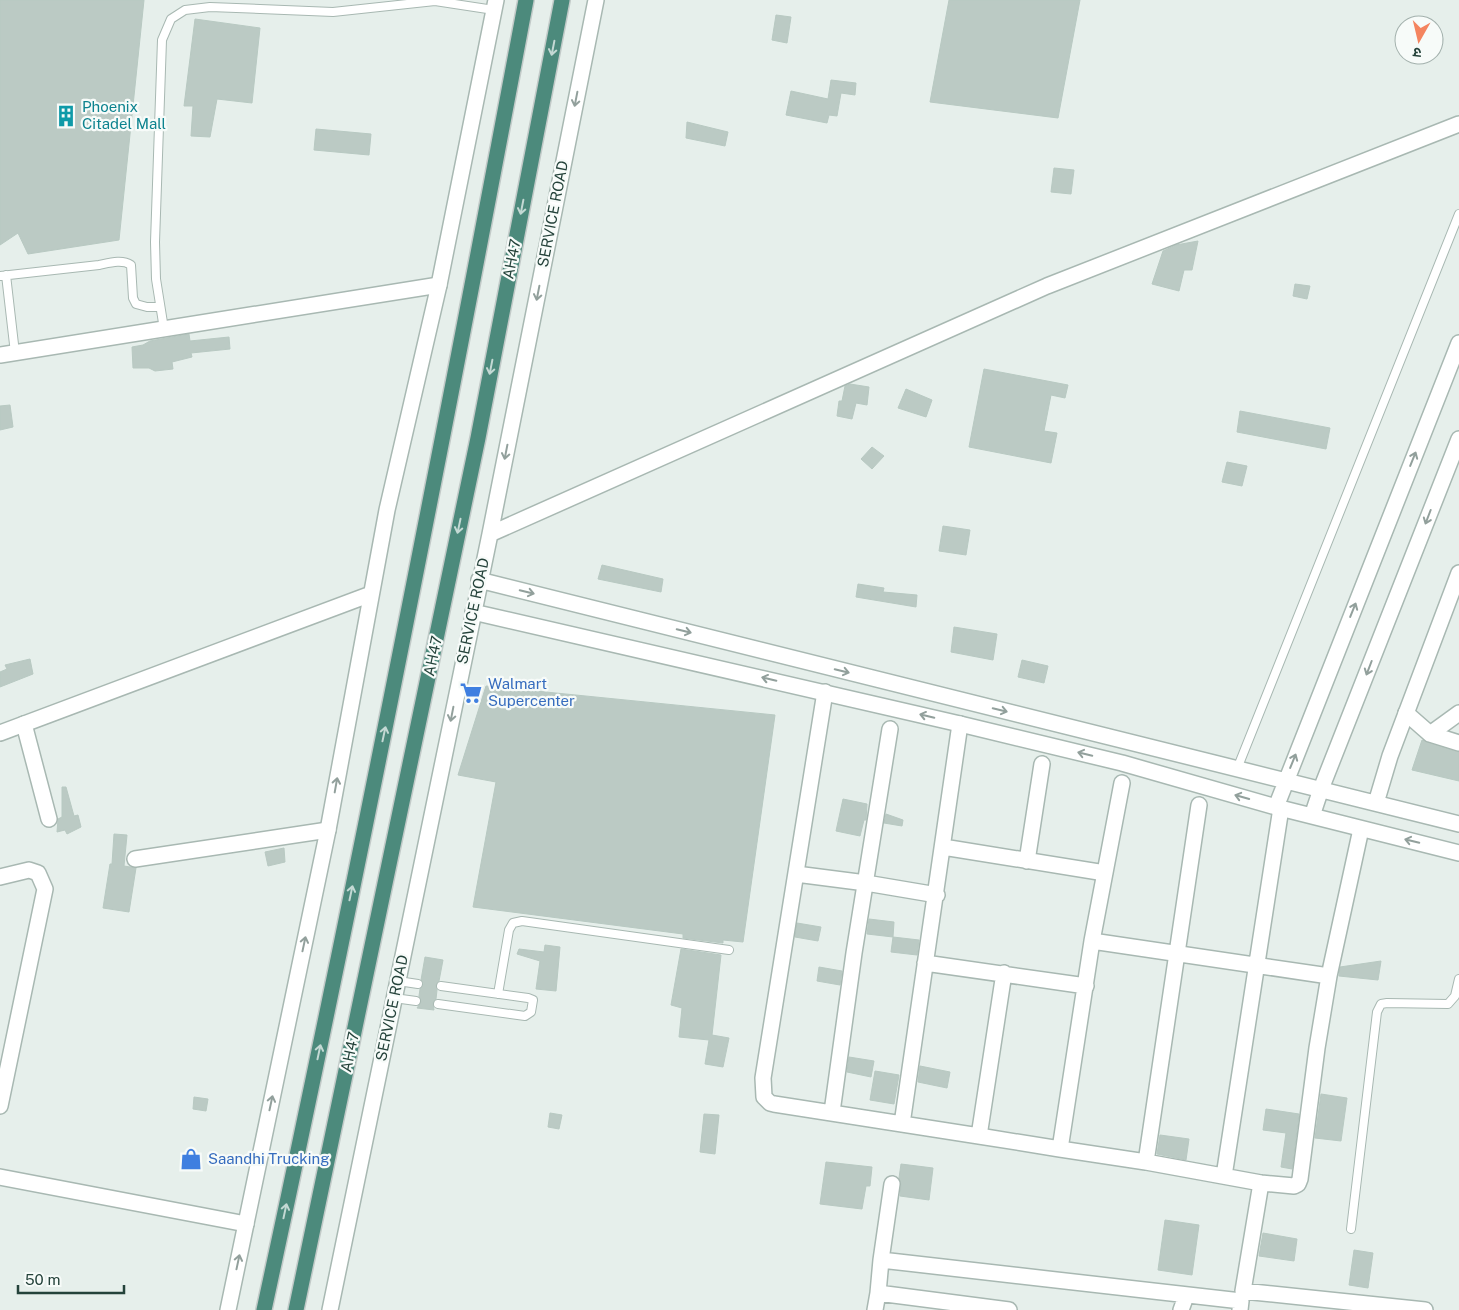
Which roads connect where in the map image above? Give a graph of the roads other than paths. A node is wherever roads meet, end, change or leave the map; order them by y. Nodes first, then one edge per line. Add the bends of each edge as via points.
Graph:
1 (526, 0) edge
2 (562, 0) edge
3 (596, 0) edge
4 (360, 4) edge
5 (495, 5) edge
6 (1459, 124) edge
7 (1459, 214) edge
8 (3, 276) edge
9 (439, 285) junction
10 (160, 306) junction
11 (164, 329) junction
12 (1459, 343) edge
13 (15, 353) junction
14 (0, 355) edge
15 (1459, 439) edge
16 (490, 534) junction
17 (1459, 573) edge
18 (479, 580) junction
19 (371, 594) junction
20 (473, 612) junction
21 (825, 692) junction
22 (1406, 712) junction
23 (1459, 713) edge
24 (24, 724) junction
25 (960, 724) junction
26 (890, 729) dead end
27 (0, 733) edge
28 (1430, 734) junction
29 (1459, 744) edge
30 (1042, 764) dead end
31 (1237, 769) junction
32 (1286, 781) junction
33 (1122, 782) dead end
34 (1321, 790) junction
35 (1376, 803) junction
36 (1199, 805) dead end
37 (1279, 808) junction
38 (1312, 816) junction
39 (49, 819) dead end
40 (1459, 824) edge
41 (1361, 828) junction
42 (328, 830) junction
43 (943, 847) junction
44 (1459, 853) edge
45 (135, 859) dead end
46 (1027, 861) junction
47 (1105, 873) junction
48 (796, 874) junction
49 (0, 877) edge
50 (866, 883) junction
51 (937, 895) junction
52 (1092, 941) junction
53 (729, 950) dead end
54 (1176, 954) junction
55 (925, 963) junction
56 (1256, 966) junction
57 (1004, 973) junction
58 (1330, 976) junction
59 (1459, 979) edge
60 (398, 981) junction
61 (418, 984) dead end
62 (441, 986) dead end
63 (1086, 986) junction
64 (498, 994) junction
65 (394, 998) junction
66 (416, 1001) dead end
67 (438, 1004) dead end
68 (0, 1106) edge
69 (832, 1112) junction
70 (902, 1124) junction
71 (979, 1136) junction
72 (1060, 1149) junction
73 (1146, 1162) junction
74 (1224, 1176) junction
75 (0, 1177) edge
76 (1262, 1183) junction
77 (892, 1184) dead end
78 (246, 1224) junction
79 (1351, 1229) dead end
80 (881, 1260) junction
81 (878, 1293) junction
82 (1241, 1301) edge
83 (1183, 1303) edge
84 (981, 1308) edge
85 (228, 1310) edge
86 (264, 1310) edge
87 (296, 1310) edge
88 (330, 1310) edge
89 (875, 1310) edge
90 (1009, 1310) edge
91 (1426, 1310) edge

86 -> 1 highway, AH47 via 427,519
2 -> 87 highway, AH47 via 478,438
3 -> 16 street, SERVICE ROAD
4 - 5 lane via 435,1
4 - 10 lane via 333,12 210,7 185,10 171,19 162,40 155,242
5 - 9 street
6 - 16 street via 1047,286
7 - 31 lane
8 - 10 lane via 127,262 131,265 136,304
8 - 13 lane
9 - 11 street
9 - 19 street
10 - 11 lane
11 - 13 street
32 -> 12 street
13 - 14 street
15 -> 34 street
16 - 18 street, SERVICE ROAD
17 - 22 street
18 - 20 street, SERVICE ROAD
18 -> 31 street
19 - 24 street
42 -> 19 street
21 -> 20 street
20 -> 60 street, SERVICE ROAD
25 -> 21 street
21 - 48 street
22 - 28 street
22 - 35 street
23 - 28 street
24 - 27 street
24 - 39 street
37 -> 25 street via 1122,763
25 - 43 street
26 - 50 street
28 - 29 street
30 - 46 street
31 - 32 street
32 - 34 street
32 - 37 street
33 - 47 street
34 - 35 street
34 - 38 street
35 - 40 street
36 - 54 street
37 - 38 street
37 - 56 street
38 - 41 street
44 -> 41 street
41 - 58 street
42 - 45 street
78 -> 42 street
43 - 46 street
43 - 51 street
46 - 47 street
47 - 52 street
48 - 50 street
48 - 69 street via 763,1078 764,1097 774,1104
49 - 68 street via 29,870 38,873 45,889
50 - 51 street
50 - 69 street
51 - 55 street
52 - 54 street
52 - 63 street
53 - 64 lane via 522,921 513,923 509,930
54 - 56 street
54 - 73 street
55 - 57 street
55 - 70 street
56 - 58 street
56 - 74 street
57 - 63 street
57 - 71 street
58 - 76 street via 1300,1179 1294,1186
59 - 79 lane via 1455,996 1448,1004 1387,1003 1381,1004 1377,1012
60 - 61 lane
60 - 65 street, SERVICE ROAD
62 - 64 lane
63 - 72 street
64 - 67 lane via 532,999 531,1012 525,1016
65 - 66 lane
65 - 88 street, SERVICE ROAD
69 - 70 street
70 - 71 street
71 - 72 street
72 - 73 street
73 - 74 street
74 - 76 street
75 - 78 street
76 - 82 street
77 - 80 street
85 -> 78 street
80 - 81 street
80 - 83 street
81 - 84 street
81 - 89 street
82 - 83 street
82 - 91 street
84 - 90 street

